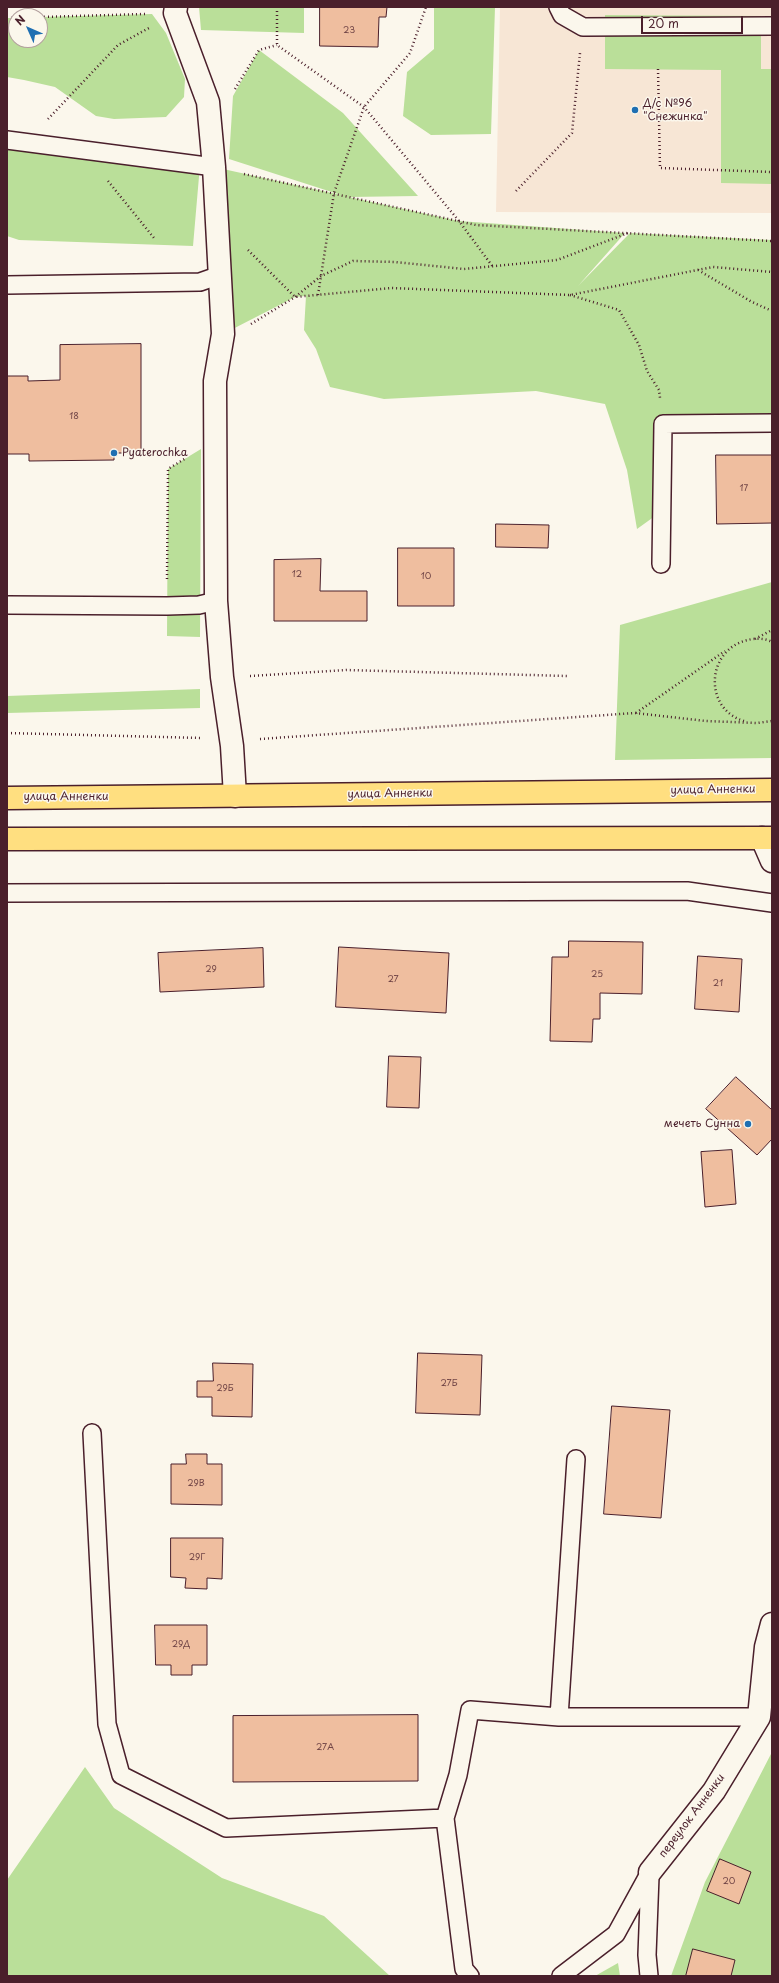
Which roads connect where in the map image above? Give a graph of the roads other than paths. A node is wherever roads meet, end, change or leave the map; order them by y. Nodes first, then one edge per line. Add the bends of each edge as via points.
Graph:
1 (558, 7) edge
2 (176, 10) edge
3 (772, 26) edge
4 (7, 140) edge
5 (214, 167) junction
6 (220, 275) junction
7 (7, 285) edge
8 (772, 423) edge
9 (661, 564) dead end
10 (216, 601) junction
11 (7, 605) edge
12 (772, 790) edge
13 (235, 796) junction
14 (7, 798) edge
15 (767, 838) edge
16 (7, 839) edge
17 (772, 861) edge
18 (7, 893) edge
19 (772, 903) edge
20 (92, 1433) dead end
21 (576, 1459) dead end
22 (772, 1624) edge
23 (769, 1646) edge
24 (559, 1716) junction
25 (758, 1717) junction
26 (445, 1818) junction
27 (650, 1872) junction
28 (470, 1976) edge
29 (561, 1976) edge
30 (648, 1976) edge

1 - 3 lane via 562,15 583,27
2 - 5 street via 208,102
4 - 5 lane
5 - 6 street
6 - 7 lane via 200,282
6 - 10 street via 223,334 215,381
8 - 9 lane via 663,424
10 - 11 lane via 199,605 167,606
10 - 13 street
12 - 13 main road, улица Анненки
13 - 14 main road, улица Анненки
15 - 16 main road
15 - 17 street
18 - 19 lane via 687,891
20 - 26 lane via 107,1724 121,1775 226,1828
21 - 24 lane
22 - 23 street, переулок Анненки
23 - 25 street, переулок Анненки
24 - 25 lane
24 - 26 lane via 470,1710 458,1775
25 - 27 street, переулок Анненки via 714,1791
26 - 28 lane via 464,1969
27 - 29 lane via 616,1934
27 - 30 lane

